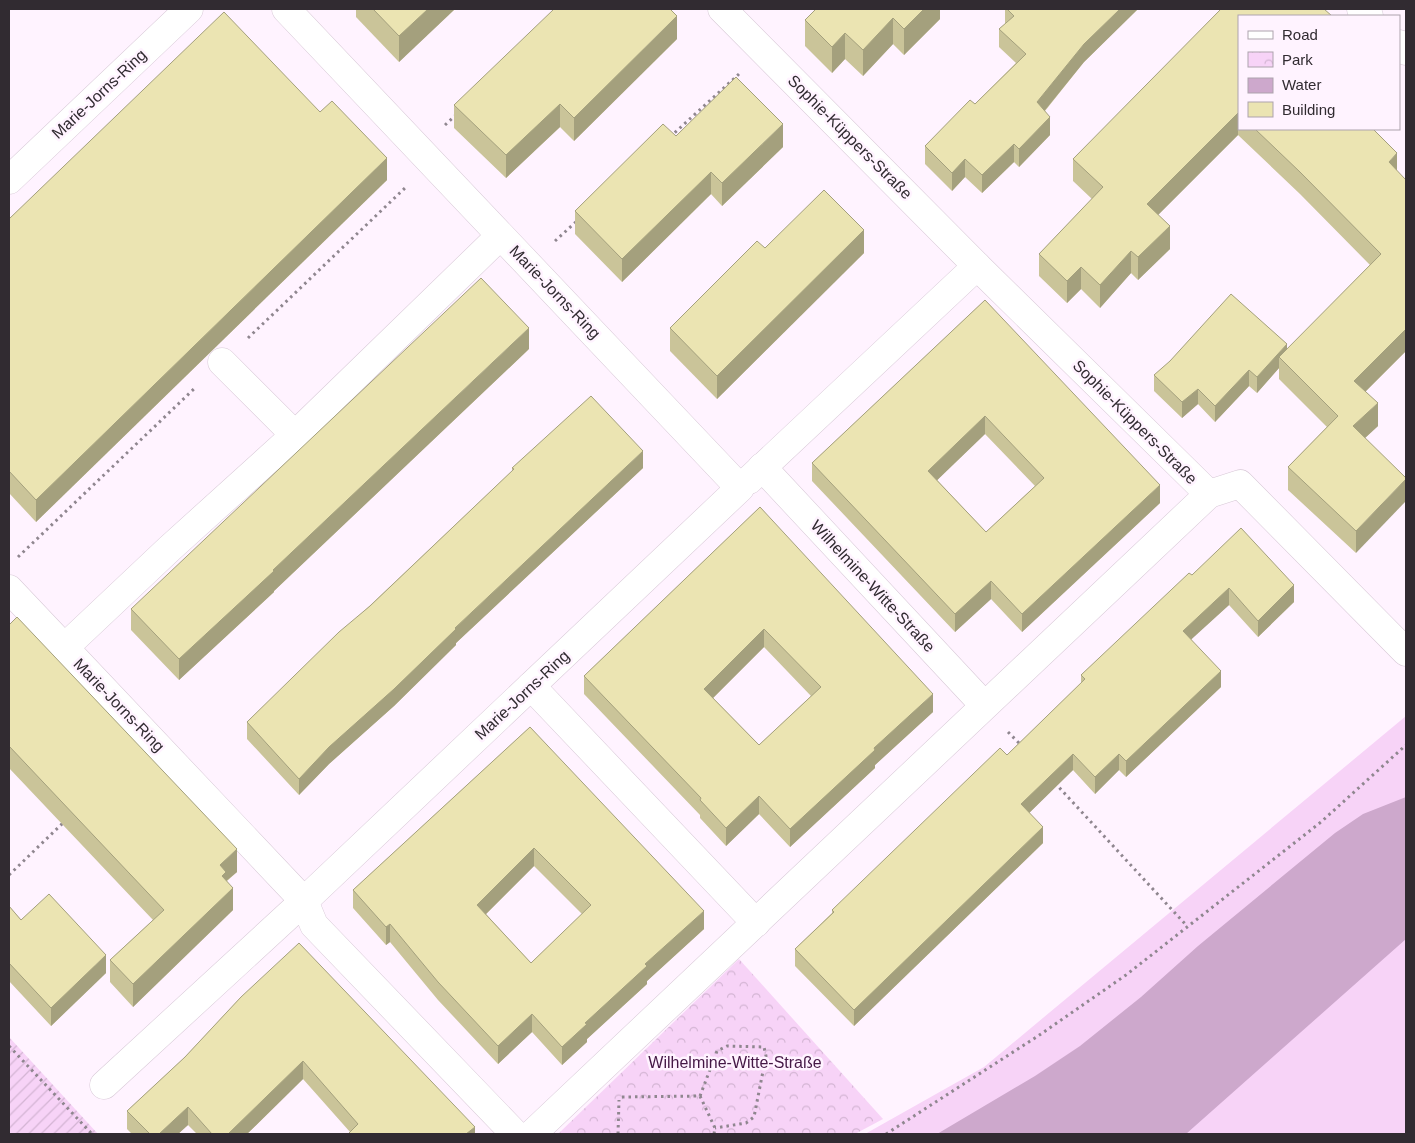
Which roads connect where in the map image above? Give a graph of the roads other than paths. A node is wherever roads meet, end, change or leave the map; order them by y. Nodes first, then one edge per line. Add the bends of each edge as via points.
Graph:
1 (189, 9) edge
2 (722, 9) edge
3 (288, 10) edge
4 (9, 180) edge
5 (500, 236) junction
6 (977, 266) junction
7 (222, 362) dead end
8 (295, 435) junction
9 (762, 467) junction
10 (740, 488) junction
11 (1209, 494) junction
12 (9, 590) edge
13 (64, 648) junction
14 (1406, 652) edge
15 (531, 686) junction
16 (984, 706) junction
17 (304, 901) junction
18 (756, 923) junction
19 (104, 1084) dead end
20 (515, 1134) edge
21 (532, 1134) edge

1 - 4 street, Marie-Jorns-Ring
2 - 6 street, Sophie-Küppers-Straße
3 - 5 street, Marie-Jorns-Ring
5 - 8 street, Marie-Jorns-Ring
5 - 10 street, Marie-Jorns-Ring
6 - 9 street
6 - 11 street, Sophie-Küppers-Straße
7 - 8 street
8 - 13 street, Marie-Jorns-Ring
9 - 10 street
9 - 16 street, Wilhelmine-Witte-Straße
10 - 15 street, Marie-Jorns-Ring
11 - 14 street, Sophie-Küppers-Straße via 1240,484
11 - 16 street
12 - 13 street, Marie-Jorns-Ring
13 - 17 street, Marie-Jorns-Ring
15 - 17 street, Marie-Jorns-Ring
15 - 18 street
16 - 18 street
17 - 19 street
17 - 20 street via 314,925
18 - 21 street

